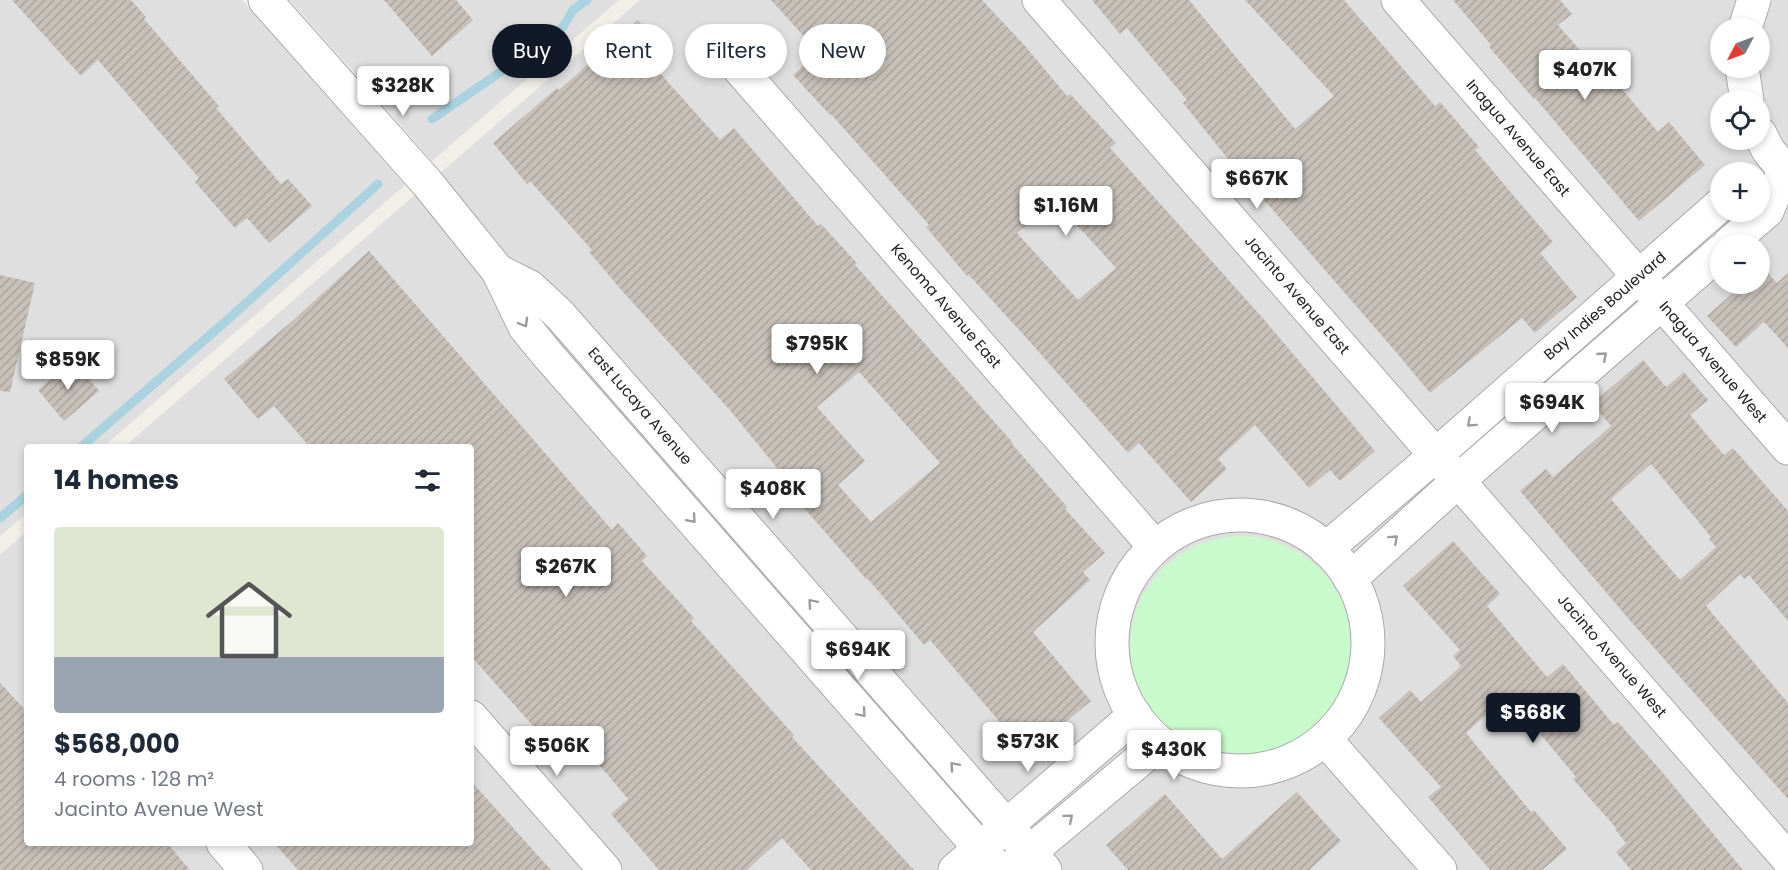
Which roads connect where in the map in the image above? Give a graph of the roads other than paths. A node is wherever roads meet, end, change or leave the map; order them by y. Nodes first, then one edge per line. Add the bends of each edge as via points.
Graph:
1 (265, 0) edge
2 (1039, 0) edge
3 (1398, 0) edge
4 (1754, 0) edge
5 (1748, 18) edge
6 (747, 78) edge
7 (1768, 150) edge
8 (1780, 173) edge
9 (1710, 214) edge
10 (1741, 234) edge
11 (1710, 261) edge
12 (498, 271) junction
13 (1638, 276) junction
14 (1662, 304) junction
15 (1788, 448) edge
16 (1437, 454) junction
17 (690, 463) junction
18 (1459, 480) junction
19 (664, 487) junction
20 (1155, 547) junction
21 (1326, 549) junction
22 (1350, 579) junction
23 (854, 651) junction
24 (828, 674) junction
25 (1135, 715) junction
26 (474, 720) edge
27 (1325, 739) junction
28 (1160, 743) junction
29 (1006, 825) junction
30 (226, 846) edge
31 (989, 859) edge
32 (1788, 859) edge
33 (1028, 864) edge
34 (246, 870) edge
35 (604, 870) edge
36 (955, 870) edge
37 (1440, 870) edge

1 - 12 street, East Lucaya Avenue via 428,184
2 - 16 street, Jacinto Avenue East
3 - 13 street, Inagua Avenue East
4 - 5 street
6 - 20 street, Kenoma Avenue East
7 - 8 street
8 - 10 street via 1767,211
9 - 13 street, Bay Indies Boulevard
11 - 14 street
12 - 17 street, East Lucaya Avenue via 546,300
12 -> 19 street via 525,327
13 - 14 street, Inagua Avenue West
13 -> 16 street, Bay Indies Boulevard
14 - 15 street, Inagua Avenue West
18 -> 14 street
16 - 18 street, Jacinto Avenue West
16 - 21 street, Bay Indies Boulevard
17 - 19 street
23 -> 17 street, East Lucaya Avenue
22 -> 18 street
18 - 32 street, Jacinto Avenue West
19 -> 24 street
20 - 21 street via 1186,526 1221,516 1259,516 1295,528
20 - 25 street via 1134,570 1120,597 1113,627 1112,658 1120,688
21 - 22 street
22 - 27 street via 1362,605 1368,634 1367,663 1359,691 1345,717
23 - 24 street
29 -> 23 street, East Lucaya Avenue
24 -> 31 street
25 - 28 street
25 - 29 street
26 - 35 street
27 - 28 street via 1296,759 1262,770 1226,770 1191,761
27 - 37 street
33 -> 28 street
29 - 31 street
29 - 33 street, East Lucaya Avenue
30 - 34 street
31 - 36 street

